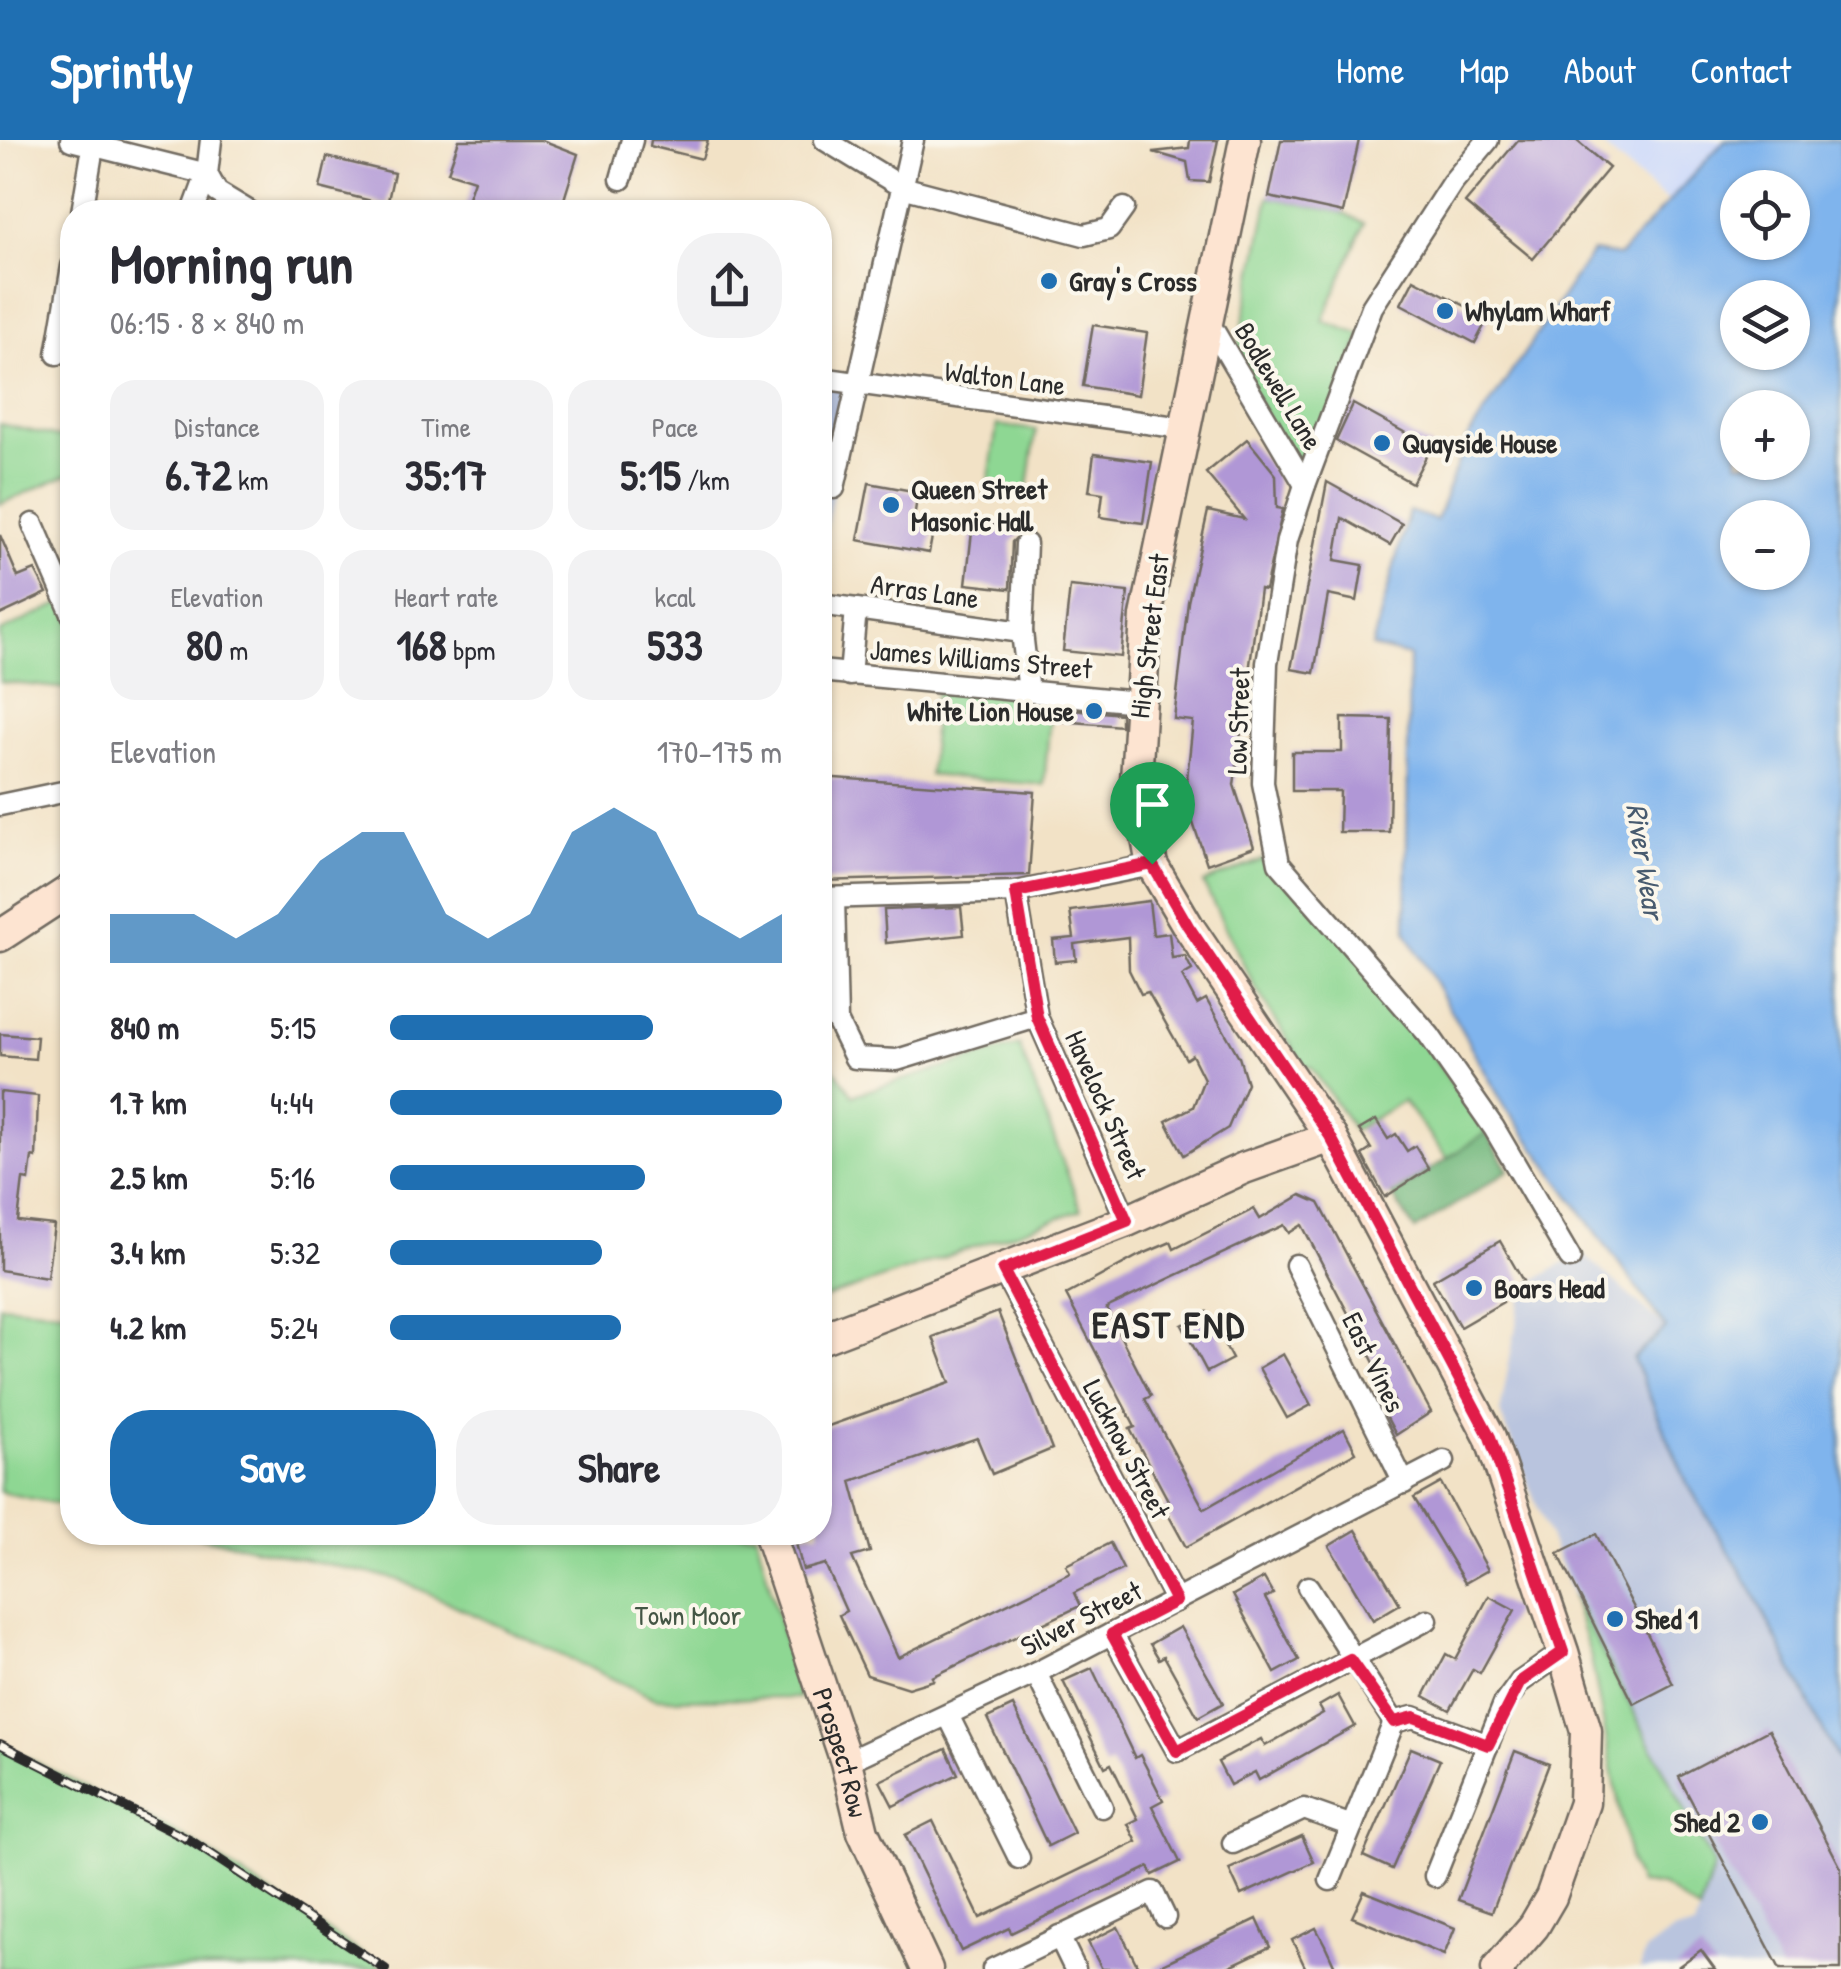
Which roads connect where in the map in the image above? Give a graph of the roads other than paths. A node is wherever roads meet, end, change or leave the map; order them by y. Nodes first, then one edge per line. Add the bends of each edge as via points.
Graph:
1 (71, 140) edge
2 (210, 140) edge
3 (632, 140) edge
4 (825, 140) edge
5 (913, 140) edge
6 (1244, 140) edge
7 (1488, 140) edge
8 (93, 147) junction
9 (207, 174) junction
10 (621, 179) dead end
11 (902, 187) junction
12 (84, 200) edge
13 (197, 200) edge
14 (230, 200) edge
15 (1124, 208) dead end
16 (1205, 316) junction
17 (60, 336) edge
18 (57, 354) dead end
19 (832, 381) edge
20 (854, 386) junction
21 (1183, 428) junction
22 (832, 468) edge
23 (1305, 485) junction
24 (33, 524) dead end
25 (1026, 544) dead end
26 (60, 586) edge
27 (832, 606) edge
28 (856, 609) junction
29 (1022, 632) junction
30 (832, 673) edge
31 (850, 675) junction
32 (1028, 692) junction
33 (1138, 702) junction
34 (60, 792) edge
35 (0, 805) edge
36 (1152, 864) junction
37 (1016, 892) junction
38 (60, 898) edge
39 (832, 898) edge
40 (0, 936) edge
41 (832, 960) edge
42 (1037, 1017) junction
43 (1330, 1136) junction
44 (1127, 1221) junction
45 (1570, 1258) dead end
46 (1296, 1266) dead end
47 (1003, 1270) junction
48 (832, 1334) edge
49 (1444, 1461) dead end
50 (1404, 1483) junction
51 (773, 1545) edge
52 (1308, 1586) dead end
53 (1176, 1601) junction
54 (1427, 1620) dead end
55 (1112, 1634) junction
56 (1563, 1652) junction
57 (1350, 1660) junction
58 (1036, 1673) junction
59 (948, 1715) junction
60 (1394, 1722) junction
61 (1488, 1745) junction
62 (846, 1762) junction
63 (1102, 1807) dead end
64 (1352, 1826) junction
65 (1234, 1843) dead end
66 (1019, 1858) dead end
67 (1434, 1876) dead end
68 (1330, 1880) dead end
69 (1165, 1917) dead end
70 (1059, 1936) junction
71 (928, 1969) edge
72 (993, 1969) edge
73 (1075, 1969) edge
74 (1497, 1969) edge

1 - 8 street
2 - 9 street
3 - 10 street
4 - 11 street
5 - 11 street
6 - 16 main road, High Street East
7 - 23 street, Low Street via 1452,183 1372,307
8 - 9 street
8 - 12 street
9 - 13 street
9 - 14 street via 216,192
11 - 15 street via 1084,236 1109,229
11 - 20 street
16 - 21 main road, High Street East
16 - 23 street, Bodlewell Lane
17 - 18 street
19 - 20 street, Walton Lane
20 - 21 street, Walton Lane
20 - 22 street
21 - 33 main road, High Street East via 1146,616
23 - 45 street, Low Street via 1287,540 1267,663 1262,783 1278,862 1440,1051
24 - 26 street
25 - 29 street
27 - 28 street, Arras Lane
28 - 29 street, Arras Lane
28 - 31 street
29 - 32 street
30 - 31 street, James Williams Street
31 - 32 street, James Williams Street
32 - 33 street, James Williams Street
33 - 36 main road, High Street East via 1136,780
34 - 35 street
36 - 37 street
36 - 43 main road, High Street East
37 - 39 street
37 - 42 street, Havelock Street
38 - 40 main road
41 - 42 street via 837,1021 855,1058 897,1060
42 - 44 street, Havelock Street
43 - 44 main road
43 - 56 main road, High Street East via 1490,1437
44 - 47 main road
46 - 50 street, East Vines
47 - 48 main road
47 - 53 street, Lucknow Street
49 - 50 street, Silver Street
50 - 53 street, Silver Street
51 - 62 main road, Prospect Row
52 - 57 street
53 - 55 street, Silver Street
54 - 57 street
55 - 57 street via 1177,1751
55 - 58 street, Silver Street
56 - 61 street via 1520,1682
56 - 74 main road, High Street East via 1586,1731 1584,1803 1551,1897
57 - 60 street
58 - 59 street, Silver Street
58 - 63 street
59 - 62 street, Silver Street
59 - 66 street
60 - 61 street via 1414,1717
60 - 64 street
61 - 67 street
62 - 71 main road, Prospect Row via 864,1832
64 - 65 street via 1304,1809
64 - 68 street
69 - 70 street via 1152,1892
70 - 72 street
70 - 73 street

